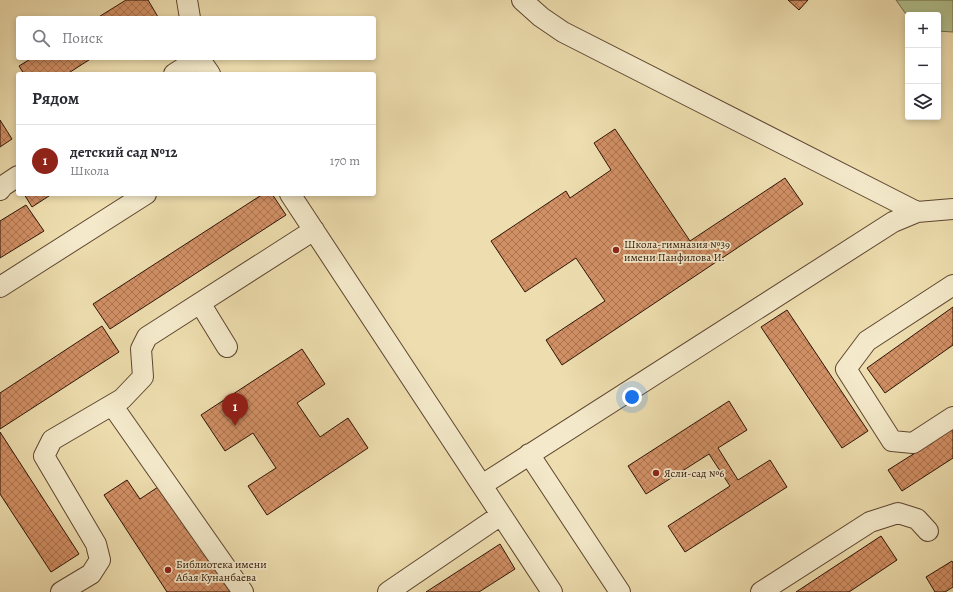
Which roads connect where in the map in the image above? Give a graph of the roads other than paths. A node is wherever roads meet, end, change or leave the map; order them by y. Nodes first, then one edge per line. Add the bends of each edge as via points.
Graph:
1 (187, 0) edge
2 (522, 0) edge
3 (190, 16) edge
4 (196, 60) edge
5 (200, 60) edge
6 (177, 72) edge
7 (209, 72) edge
8 (16, 177) edge
9 (0, 190) edge
10 (143, 196) edge
11 (291, 196) edge
12 (953, 208) edge
13 (917, 212) junction
14 (314, 230) junction
15 (953, 285) edge
16 (0, 287) edge
17 (200, 303) junction
18 (227, 347) dead end
19 (112, 405) junction
20 (953, 417) edge
21 (529, 454) junction
22 (482, 485) junction
23 (501, 515) junction
24 (928, 531) dead end
25 (61, 592) edge
26 (243, 592) edge
27 (388, 592) edge
28 (552, 592) edge
29 (620, 592) edge
30 (761, 592) edge

1 - 3 lane
2 - 13 lane via 563,32
4 - 6 lane
5 - 7 lane
8 - 9 lane
10 - 16 lane
11 - 14 lane
12 - 13 lane
13 - 21 lane via 893,222
14 - 17 lane
14 - 22 lane
15 - 20 lane via 867,341 846,369 892,441 913,443
17 - 18 lane
17 - 19 lane via 147,337 141,349 143,376 122,399
19 - 25 lane via 52,440 44,456 96,544 100,560 90,574
19 - 26 lane
21 - 22 lane
21 - 29 lane
22 - 23 lane
23 - 27 lane
23 - 28 lane
24 - 30 lane via 917,519 898,513 870,522

